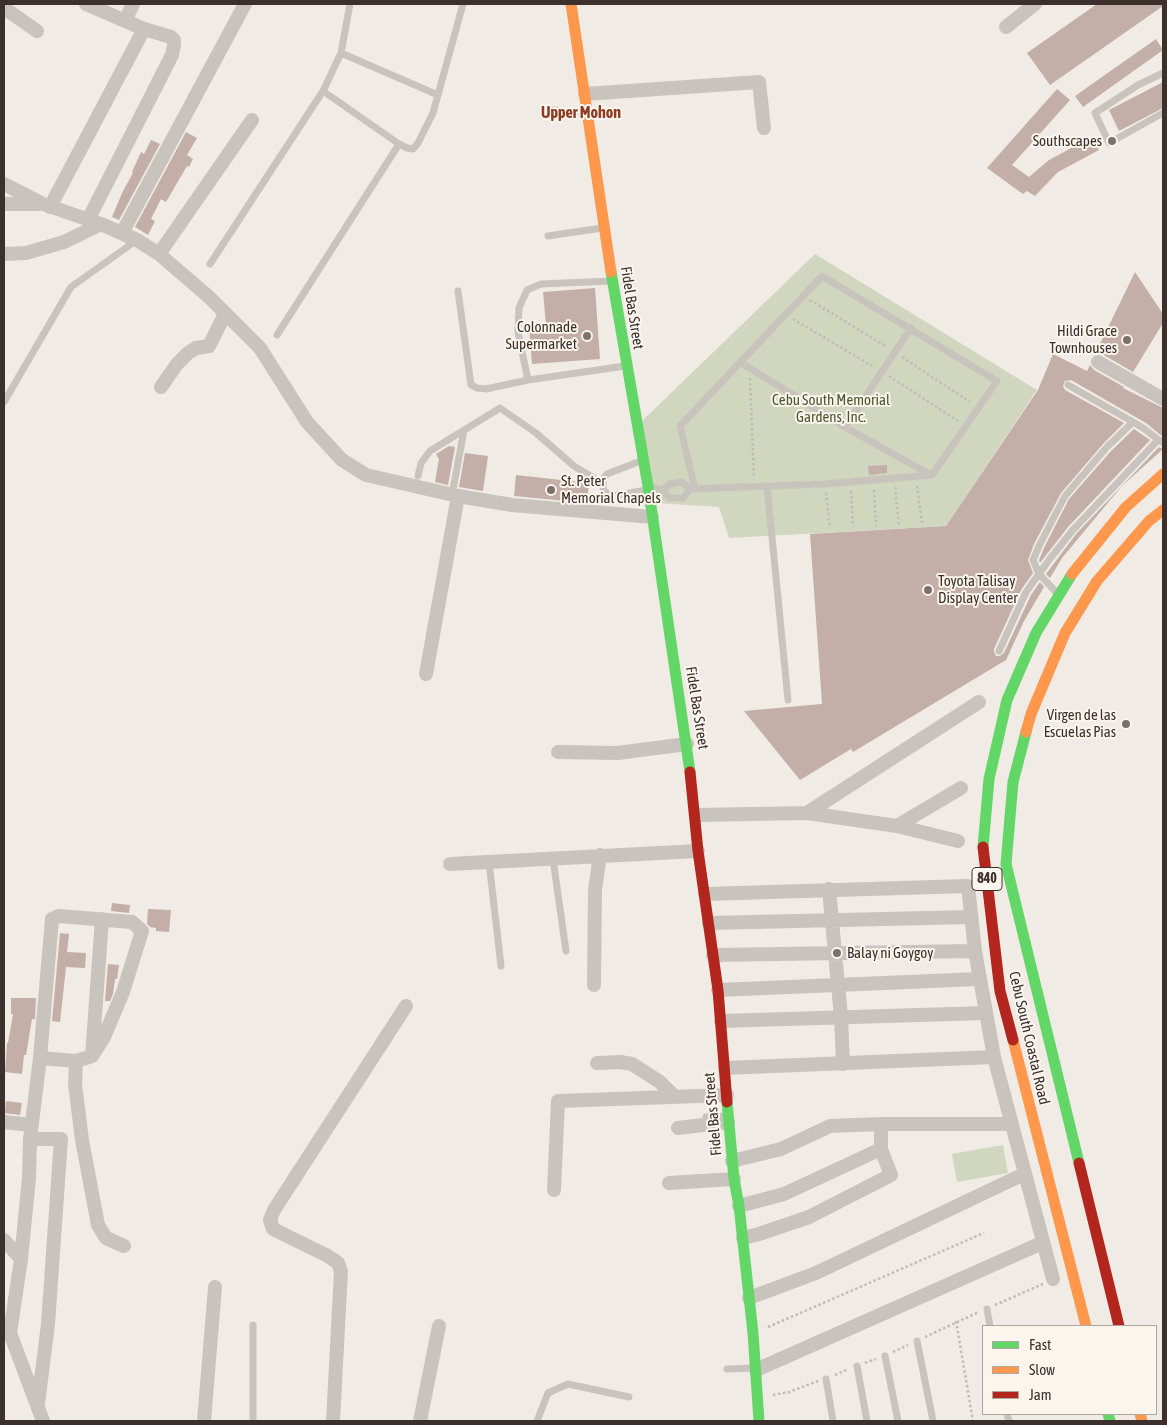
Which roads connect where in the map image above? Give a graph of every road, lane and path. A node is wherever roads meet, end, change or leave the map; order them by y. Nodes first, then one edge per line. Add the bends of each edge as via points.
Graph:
1 (86, 4) edge
2 (134, 4) edge
3 (245, 4) edge
4 (350, 4) edge
5 (463, 4) edge
6 (571, 4) edge
7 (1035, 4) edge
8 (4, 8) edge
9 (125, 21) junction
10 (1006, 27) dead end
11 (144, 29) junction
12 (37, 31) dead end
13 (341, 53) junction
14 (1163, 73) edge
15 (323, 92) junction
16 (585, 94) junction
17 (438, 95) junction
18 (564, 113) dead end
19 (1163, 113) edge
20 (587, 114) junction
21 (252, 120) dead end
22 (764, 128) dead end
23 (399, 144) junction
24 (4, 184) edge
25 (4, 204) edge
26 (46, 206) junction
27 (94, 222) junction
28 (603, 228) junction
29 (122, 233) junction
30 (548, 236) dead end
31 (137, 240) junction
32 (4, 254) edge
33 (159, 254) junction
34 (210, 264) dead end
35 (613, 281) junction
36 (458, 291) dead end
37 (225, 314) junction
38 (911, 328) junction
39 (277, 335) dead end
40 (740, 362) junction
41 (1098, 362) dead end
42 (626, 366) junction
43 (749, 369) junction
44 (528, 380) junction
45 (1068, 385) dead end
46 (161, 387) dead end
47 (1163, 399) edge
48 (4, 402) edge
49 (1133, 422) junction
50 (845, 427) junction
51 (464, 430) junction
52 (1161, 442) edge
53 (643, 460) junction
54 (1163, 474) edge
55 (932, 475) junction
56 (418, 476) dead end
57 (916, 477) junction
58 (894, 478) junction
59 (874, 481) junction
60 (851, 482) junction
61 (602, 483) junction
62 (826, 484) junction
63 (767, 486) junction
64 (648, 488) junction
65 (692, 489) junction
66 (662, 490) junction
67 (455, 496) junction
68 (1163, 510) edge
69 (652, 517) junction
70 (922, 523) dead end
71 (899, 525) dead end
72 (876, 526) dead end
73 (853, 527) dead end
74 (830, 528) dead end
75 (1039, 574) junction
76 (1058, 594) junction
77 (999, 651) dead end
78 (426, 674) dead end
79 (788, 700) dead end
80 (979, 702) dead end
81 (687, 744) junction
82 (558, 752) dead end
83 (961, 788) dead end
84 (807, 813) junction
85 (696, 815) junction
86 (897, 826) junction
87 (958, 841) dead end
88 (698, 851) junction
89 (600, 855) junction
90 (553, 858) junction
91 (489, 862) junction
92 (450, 864) dead end
93 (829, 890) junction
94 (705, 894) junction
95 (971, 917) junction
96 (102, 920) junction
97 (831, 921) junction
98 (709, 923) junction
99 (566, 951) dead end
100 (974, 951) junction
101 (713, 954) junction
102 (834, 954) junction
103 (501, 966) dead end
104 (979, 979) junction
105 (838, 984) junction
106 (594, 985) dead end
107 (718, 990) junction
108 (406, 1006) dead end
109 (985, 1013) junction
110 (841, 1017) junction
111 (721, 1021) junction
112 (1008, 1024) junction
113 (989, 1029) junction
114 (92, 1056) junction
115 (994, 1057) junction
116 (40, 1058) junction
117 (76, 1061) junction
118 (597, 1063) dead end
119 (842, 1064) junction
120 (725, 1068) junction
121 (727, 1095) junction
122 (674, 1096) junction
123 (706, 1117) dead end
124 (728, 1119) junction
125 (4, 1122) edge
126 (881, 1124) junction
127 (1012, 1124) junction
128 (678, 1128) dead end
129 (30, 1132) junction
130 (61, 1139) junction
131 (82, 1140) junction
132 (881, 1149) junction
133 (732, 1161) junction
134 (1024, 1174) junction
135 (734, 1179) junction
136 (669, 1182) dead end
137 (554, 1190) dead end
138 (740, 1206) junction
139 (984, 1233) dead end
140 (743, 1238) junction
141 (4, 1240) edge
142 (1042, 1243) junction
143 (124, 1246) dead end
144 (21, 1259) junction
145 (1053, 1279) dead end
146 (215, 1288) dead end
147 (749, 1298) junction
148 (987, 1309) dead end
149 (956, 1322) dead end
150 (252, 1325) dead end
151 (990, 1325) edge
152 (1086, 1325) edge
153 (1119, 1325) edge
154 (439, 1326) dead end
155 (7, 1330) edge
156 (754, 1333) junction
157 (917, 1341) dead end
158 (885, 1356) dead end
159 (857, 1366) dead end
160 (728, 1369) dead end
161 (756, 1369) junction
162 (826, 1378) dead end
163 (629, 1397) dead end
164 (38, 1407) junction
165 (43, 1421) edge
166 (204, 1421) edge
167 (253, 1421) edge
168 (333, 1421) edge
169 (420, 1421) edge
170 (536, 1421) edge
171 (759, 1421) edge
172 (833, 1421) edge
173 (867, 1421) edge
174 (898, 1421) edge
175 (933, 1421) edge
176 (973, 1421) edge

1 - 9 street
2 - 9 street
3 - 29 street
4 - 13 lane
5 - 17 lane
6 - 16 main road, Fidel Bas Street
7 - 10 street
8 - 12 street
9 - 11 street
11 - 26 street
11 - 27 street via 174,40 172,55
13 - 15 lane
13 - 17 lane
14 - 19 lane via 1138,84 1095,113 1109,143
15 - 23 lane
15 - 34 lane
16 - 20 main road, Fidel Bas Street
16 - 22 street via 759,82
17 - 23 lane via 418,143 413,149
18 - 20 lane
20 - 28 main road, Fidel Bas Street
21 - 33 street
23 - 39 lane
24 - 26 street
25 - 26 street
26 - 27 street
27 - 29 street
27 - 32 street via 64,242 26,253
28 - 30 lane
28 - 35 main road, Fidel Bas Street
29 - 31 street
31 - 33 street
31 - 48 lane via 70,286
33 - 37 street
35 - 42 main road, Fidel Bas Street
35 - 44 lane via 542,284 527,290 519,308 518,332
36 - 44 lane via 471,385 486,389
37 - 46 street via 209,346 188,353
37 - 67 street via 260,348 307,422 342,460 366,475
38 - 40 lane via 822,276
38 - 50 lane
38 - 55 lane via 997,381
40 - 43 lane
40 - 65 lane via 680,426
41 - 47 street
42 - 44 lane
42 - 53 main road, Fidel Bas Street
43 - 50 lane
43 - 63 path via 754,481
45 - 49 lane
49 - 52 lane
49 - 75 lane via 1066,496 1033,560
50 - 55 lane
51 - 56 lane via 430,451 421,462
51 - 61 lane via 500,408 536,433 574,466
51 - 67 lane
52 - 75 lane via 1072,531
53 - 61 lane via 610,472
53 - 64 main road, Fidel Bas Street
54 - 76 main road, Cebu South Coastal Road / 840 via 1126,507 1078,564
55 - 57 lane
57 - 58 lane
57 - 70 path
58 - 59 lane
58 - 71 path
59 - 60 lane
59 - 72 path
60 - 62 lane
60 - 73 path
61 - 64 lane via 604,491 611,496
62 - 63 lane
62 - 74 path
63 - 65 lane
63 - 79 lane
64 - 66 lane
64 - 69 main road, Fidel Bas Street
65 - 66 lane via 682,482 670,484
65 - 66 lane via 683,498 670,498
67 - 69 street via 512,505
67 - 78 street
68 - 153 main road, Cebu South Coastal Road / 840 via 1097,581 1065,633 1031,714 1013,782 1006,864
69 - 81 main road, Fidel Bas Street
75 - 76 lane
75 - 77 lane via 1026,592
76 - 112 main road, Cebu South Coastal Road / 840 via 1036,633 1007,700 989,779 983,845 1000,990
80 - 84 street
81 - 82 street via 617,753
81 - 85 main road, Fidel Bas Street
83 - 86 street
84 - 85 street
84 - 86 street
85 - 88 main road, Fidel Bas Street
86 - 87 street
88 - 89 street
88 - 94 main road, Fidel Bas Street
89 - 90 street
89 - 106 street via 595,890
90 - 91 street
90 - 99 lane
91 - 92 street
91 - 103 lane
93 - 94 street
93 - 95 street via 968,886
93 - 97 street
94 - 98 main road, Fidel Bas Street
95 - 97 street
95 - 100 street
96 - 114 street
96 - 114 street via 132,922 142,931 123,992 104,1038
96 - 116 street via 59,916 52,919
97 - 98 street
97 - 102 street
98 - 101 main road, Fidel Bas Street
100 - 102 street
100 - 104 street
101 - 102 street
101 - 107 main road, Fidel Bas Street
102 - 105 street
104 - 105 street
104 - 109 street
105 - 107 street
105 - 110 street
107 - 111 main road, Fidel Bas Street
108 - 168 street via 270,1220 273,1229 328,1256 338,1263 341,1271
109 - 110 street
109 - 113 street
110 - 111 street
110 - 119 street
111 - 120 main road, Fidel Bas Street
112 - 113 street
112 - 152 main road, Cebu South Coastal Road / 840
113 - 115 street
114 - 117 street
115 - 119 street
115 - 127 street
116 - 117 street
116 - 129 street
117 - 131 street via 74,1084
118 - 122 street via 632,1064 660,1082
119 - 120 street
120 - 121 main road, Fidel Bas Street
121 - 122 street
121 - 124 main road, Fidel Bas Street
122 - 137 street via 558,1101
123 - 124 lane
124 - 128 street
124 - 133 main road, Fidel Bas Street
125 - 129 street
126 - 127 street
126 - 132 street
126 - 133 street via 830,1126 780,1148
127 - 134 street
129 - 130 street
129 - 144 street
130 - 131 street
130 - 164 street via 48,1324
131 - 143 street via 98,1226 106,1238
132 - 138 street via 784,1194
132 - 140 street via 891,1175 809,1217
133 - 135 main road, Fidel Bas Street
134 - 142 street
134 - 147 street via 816,1273
135 - 136 street
135 - 138 main road, Fidel Bas Street
138 - 140 main road, Fidel Bas Street
139 - 156 path
140 - 147 main road, Fidel Bas Street
141 - 144 street
142 - 145 street
142 - 161 street
144 - 155 street
146 - 166 street
147 - 156 main road, Fidel Bas Street
148 - 151 lane
149 - 176 path
150 - 167 lane
154 - 169 street
155 - 164 street
156 - 161 main road, Fidel Bas Street
157 - 175 lane
158 - 174 lane
159 - 173 lane
160 - 161 lane
161 - 171 main road, Fidel Bas Street
162 - 172 lane
163 - 170 lane via 568,1384 548,1393
164 - 165 street

